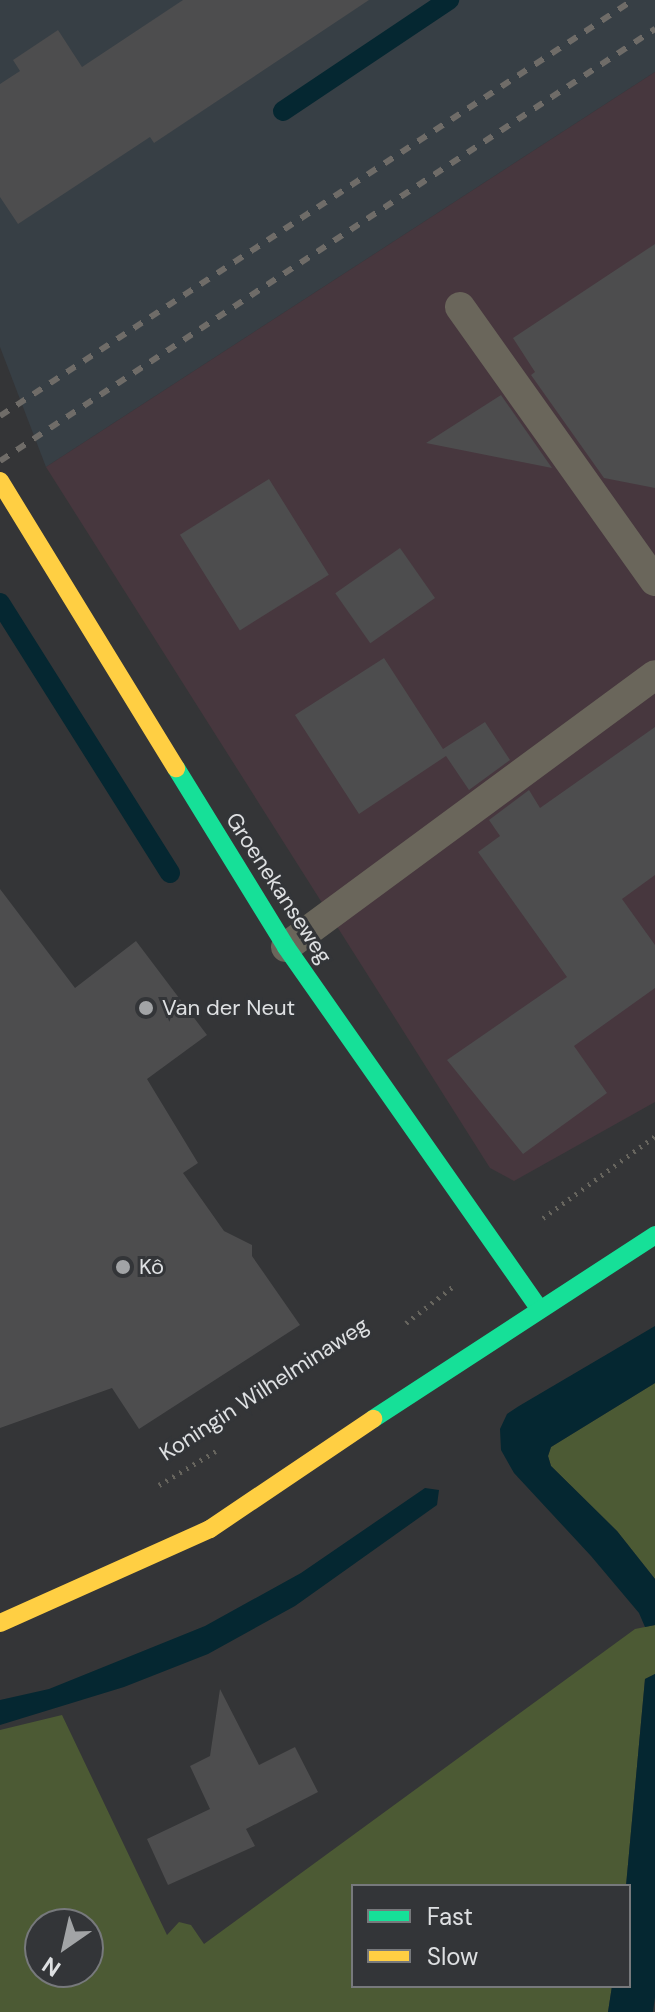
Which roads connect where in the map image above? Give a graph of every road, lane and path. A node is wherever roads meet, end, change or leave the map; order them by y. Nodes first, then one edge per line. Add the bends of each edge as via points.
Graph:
1 (460, 307) dead end
2 (0, 481) edge
3 (655, 581) edge
4 (655, 675) edge
5 (286, 947) junction
6 (655, 1136) edge
7 (655, 1235) edge
8 (499, 1250) junction
9 (538, 1307) junction
10 (401, 1327) dead end
11 (218, 1450) dead end
12 (152, 1490) dead end
13 (0, 1623) edge

1 - 3 lane
2 - 5 street, Groenekanseweg
4 - 5 lane
5 - 8 street, Groenekanseweg
6 - 8 path, Koningin Wilhelminaweg
7 - 9 street
8 - 9 street, Groenekanseweg
8 - 10 path, Koningin Wilhelminaweg
9 - 13 street via 210,1529
11 - 12 path, Koningin Wilhelminaweg

